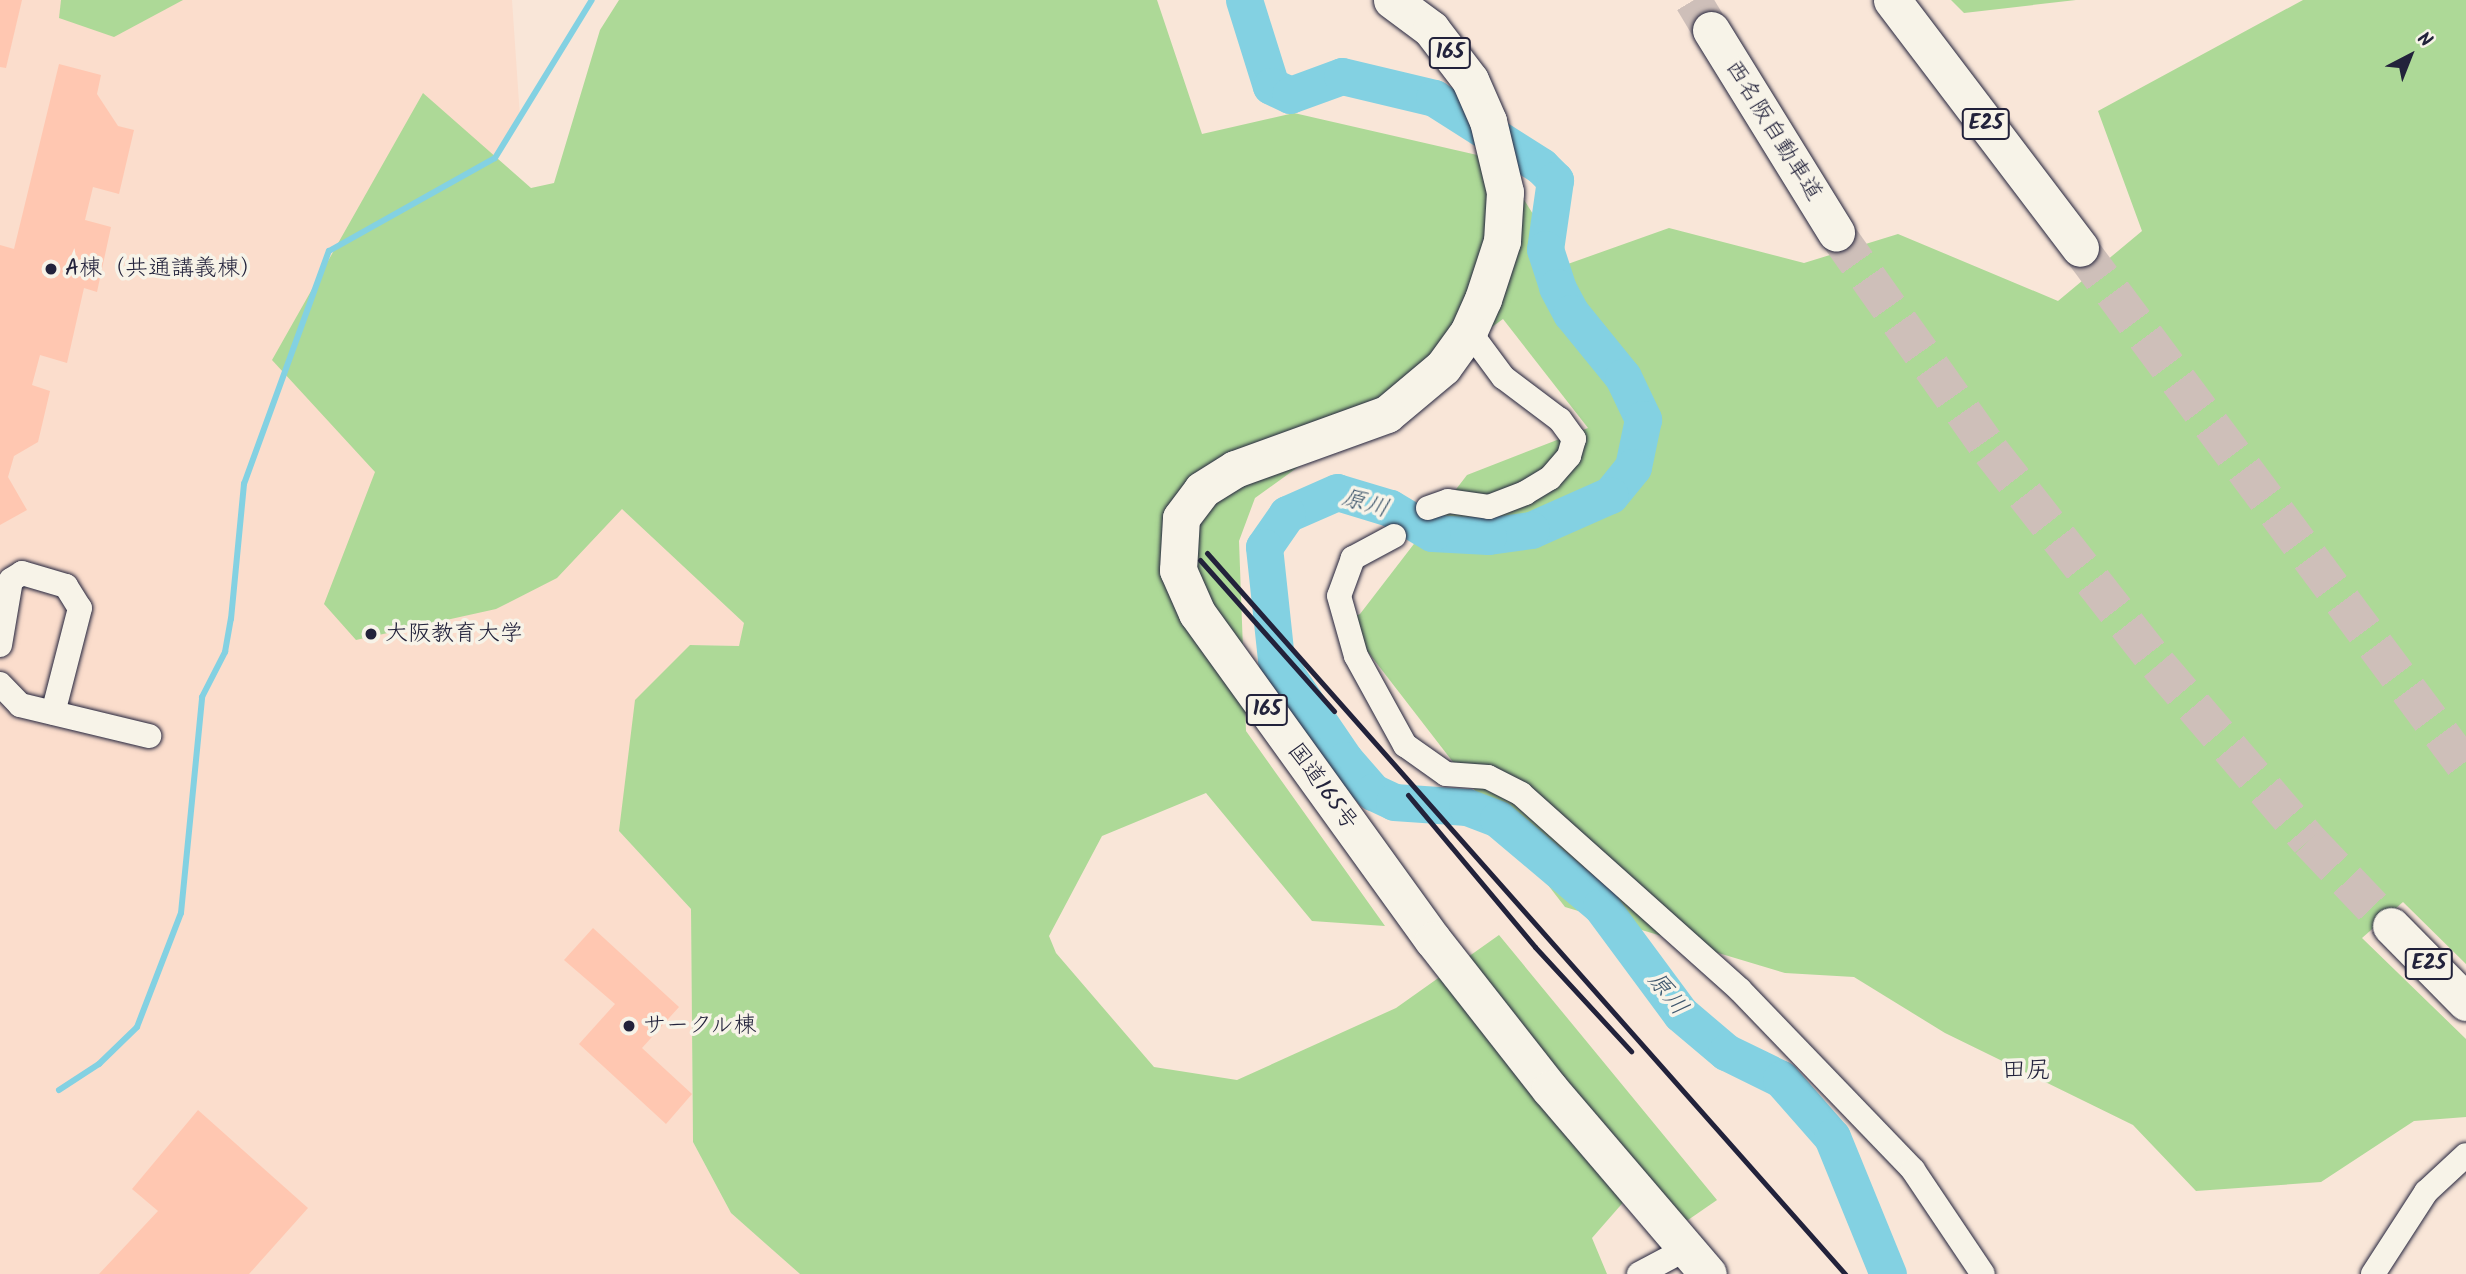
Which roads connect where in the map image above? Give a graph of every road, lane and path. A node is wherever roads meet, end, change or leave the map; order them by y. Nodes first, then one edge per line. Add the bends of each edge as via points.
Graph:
1 (1392, 0) edge
2 (1892, 0) edge
3 (1711, 30) tunnel mouth
4 (1836, 232) tunnel mouth
5 (2080, 248) tunnel mouth
6 (1469, 331) junction
7 (1428, 508) dead end
8 (1394, 536) dead end
9 (0, 645) edge
10 (0, 684) edge
11 (53, 713) junction
12 (149, 736) dead end
13 (2391, 926) tunnel mouth
14 (2466, 1002) edge
15 (2466, 1154) edge
16 (1697, 1262) edge
17 (1639, 1274) edge
18 (1983, 1274) edge
19 (2373, 1274) edge

1 - 6 highway, 国道165号 / 165 via 1431,29 1470,80 1489,121 1505,192 1502,241
2 - 5 highway, E25
3 - 4 highway, 西名阪自動車道
6 - 7 street via 1503,377 1560,420 1574,439 1569,456 1550,478 1525,493 1489,507 1448,501
6 - 16 highway, 国道165号 / 165 via 1443,367 1387,414 1235,469 1202,490 1181,518 1178,570 1197,613 1433,940
8 - 18 street via 1353,558 1339,596 1356,656 1405,745 1446,774 1488,777 1521,794 1740,990 1913,1170
9 - 11 street via 11,580 22,573 66,586 80,608
10 - 11 street via 20,705
11 - 12 street
13 - 14 highway, E25
15 - 19 street via 2426,1192
16 - 17 street

